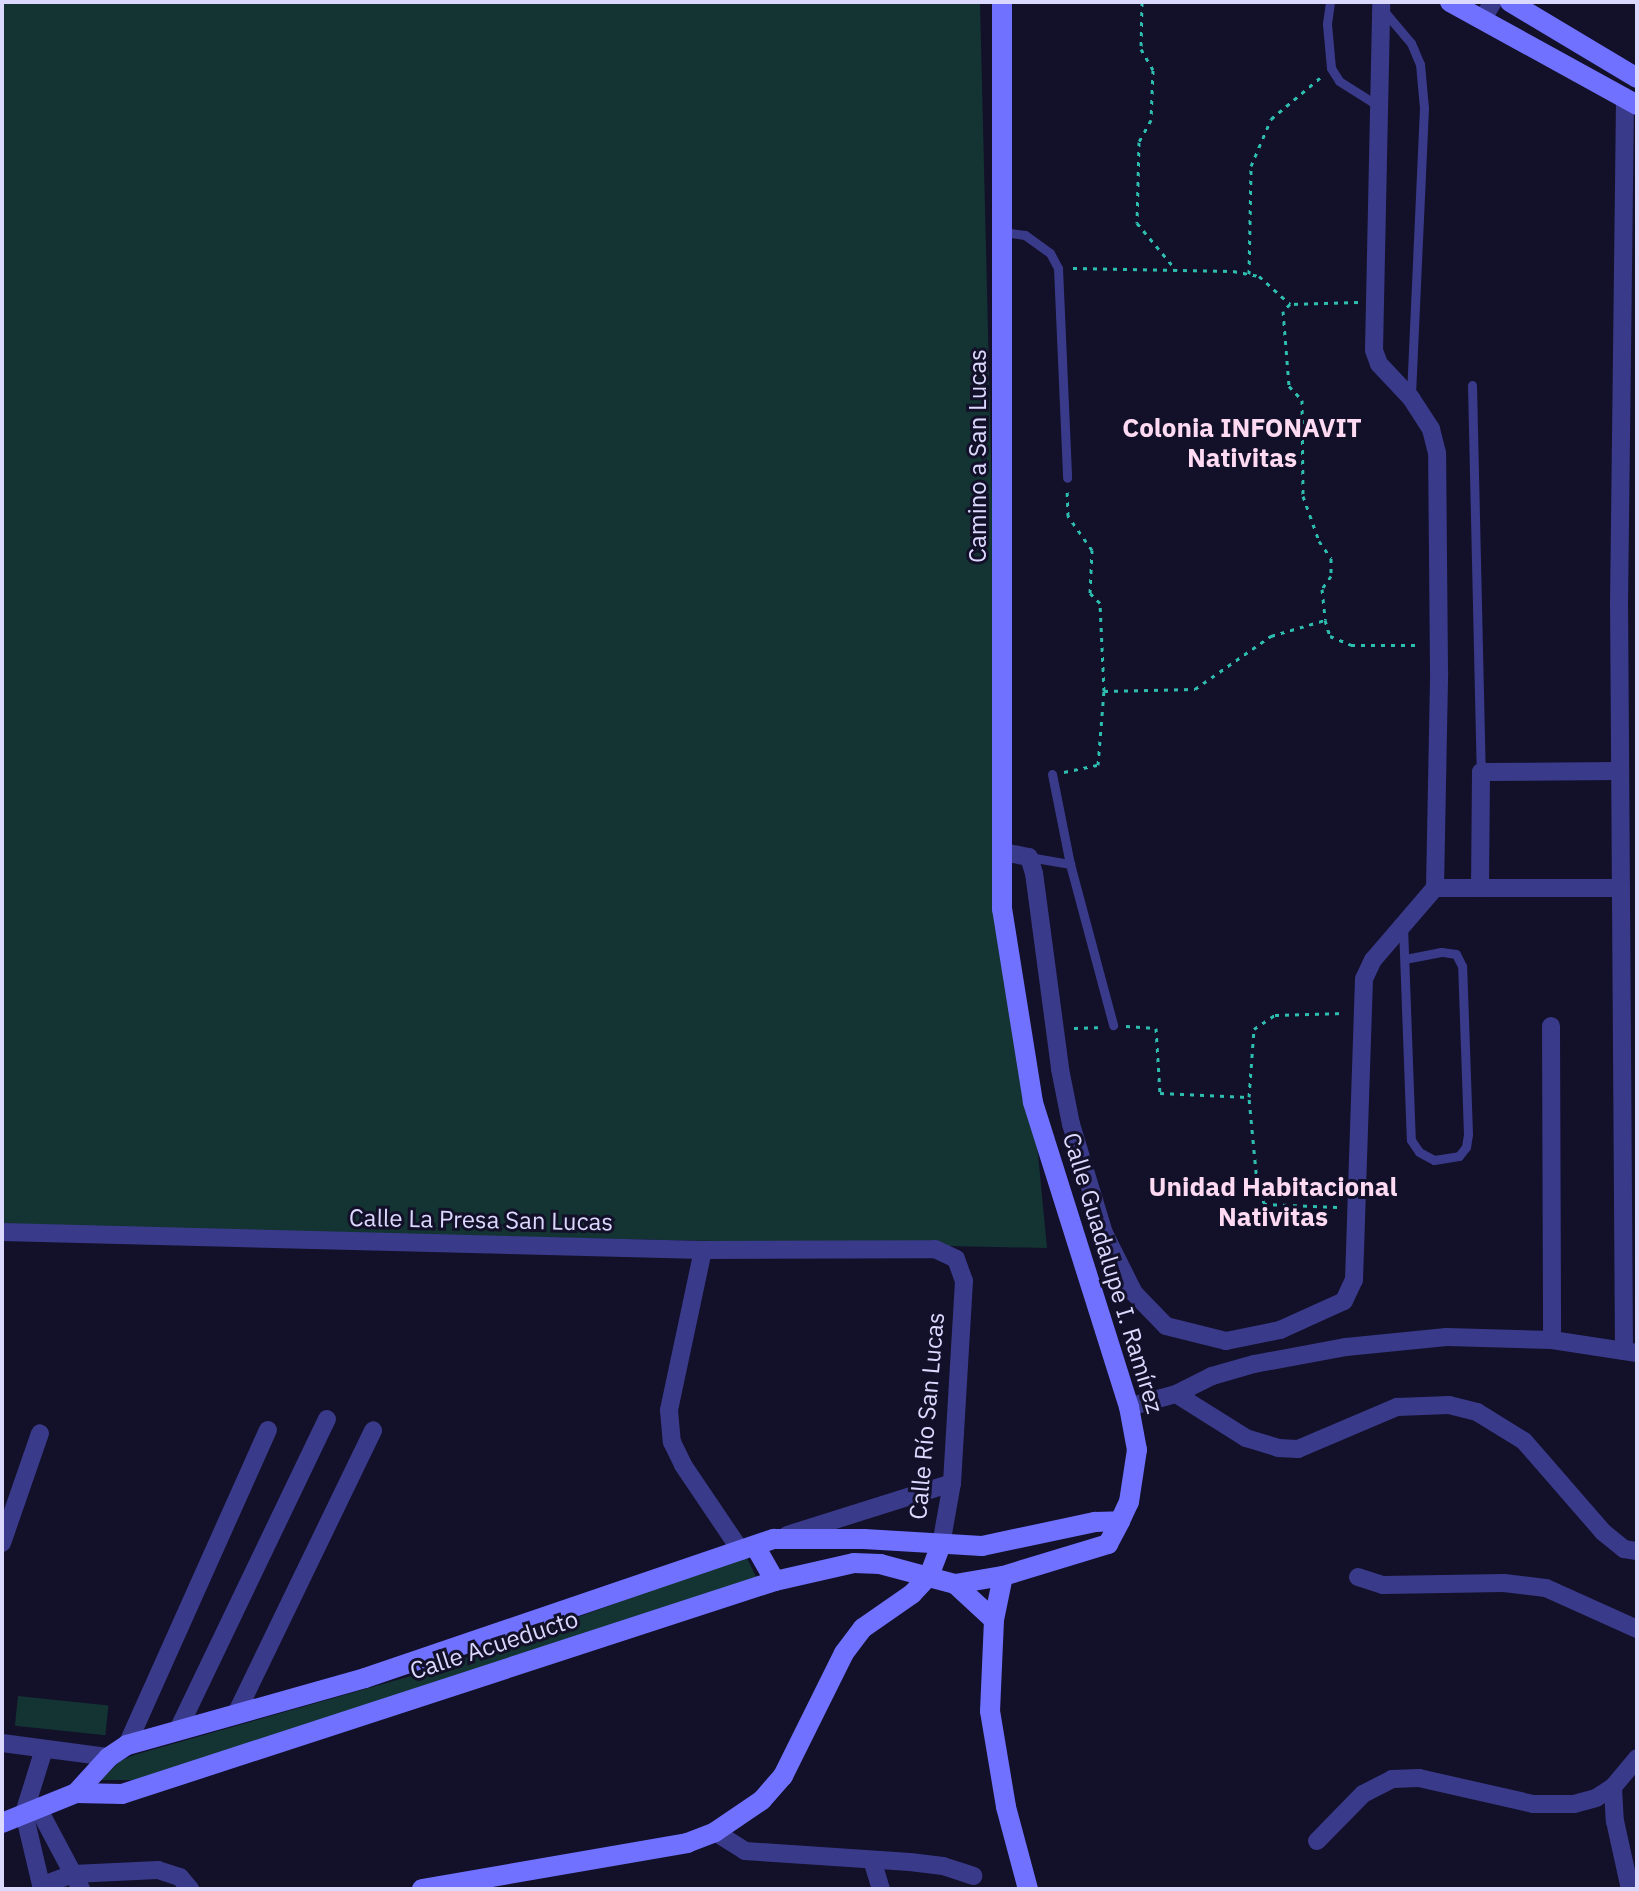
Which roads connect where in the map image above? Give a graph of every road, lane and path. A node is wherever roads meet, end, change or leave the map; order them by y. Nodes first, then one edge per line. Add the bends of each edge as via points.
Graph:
1 (1002, 2) edge
2 (1142, 2) edge
3 (1330, 2) edge
4 (1450, 2) edge
5 (1493, 2) edge
6 (1510, 2) edge
7 (1381, 4) edge
8 (1482, 20) junction
9 (1331, 68) junction
10 (1637, 78) edge
11 (1631, 101) edge
12 (1377, 105) junction
13 (1003, 232) junction
14 (1058, 268) junction
15 (1177, 271) junction
16 (1249, 274) junction
17 (1374, 302) junction
18 (1290, 304) junction
19 (1472, 385) dead end
20 (1411, 398) junction
21 (1067, 478) joint
22 (1629, 510) edge
23 (1628, 606) edge
24 (1325, 620) junction
25 (1439, 644) junction
26 (1104, 691) junction
27 (1628, 703) edge
28 (1620, 771) junction
29 (1481, 772) junction
30 (1052, 774) joint
31 (1629, 805) edge
32 (1003, 852) junction
33 (1029, 857) junction
34 (1070, 864) junction
35 (1435, 888) junction
36 (1480, 888) junction
37 (1626, 900) edge
38 (1002, 909) joint
39 (1403, 926) junction
40 (1406, 959) junction
41 (1362, 1012) junction
42 (1113, 1025) joint
43 (1551, 1026) dead end
44 (1249, 1097) junction
45 (1356, 1208) junction
46 (2, 1232) edge
47 (703, 1250) junction
48 (956, 1259) joint
49 (1552, 1340) junction
50 (1631, 1352) edge
51 (1176, 1394) junction
52 (1129, 1407) junction
53 (327, 1419) dead end
54 (268, 1430) dead end
55 (373, 1430) dead end
56 (40, 1433) dead end
57 (952, 1483) junction
58 (1120, 1521) junction
59 (1034, 1536) junction
60 (2, 1543) edge
61 (941, 1545) junction
62 (757, 1546) junction
63 (1637, 1551) edge
64 (1038, 1565) junction
65 (929, 1576) junction
66 (1003, 1576) junction
67 (1358, 1577) dead end
68 (775, 1581) junction
69 (955, 1584) junction
70 (994, 1620) junction
71 (1637, 1629) edge
72 (236, 1714) junction
73 (177, 1732) junction
74 (2, 1743) edge
75 (127, 1745) junction
76 (44, 1749) junction
77 (109, 1757) junction
78 (1637, 1758) edge
79 (1613, 1787) junction
80 (76, 1793) junction
81 (31, 1810) junction
82 (2, 1823) edge
83 (715, 1832) junction
84 (1317, 1841) dead end
85 (873, 1863) junction
86 (973, 1876) dead end
87 (77, 1882) edge
88 (478, 1884) edge
89 (42, 1887) edge
90 (190, 1889) edge
91 (422, 1889) edge
92 (881, 1889) edge
93 (1028, 1889) edge
94 (1630, 1889) edge

1 - 13 street, Camino a San Lucas
2 - 15 path via 1141,49 1153,70 1151,120 1139,142 1137,223
3 - 9 lane
4 - 8 street
5 - 8 street
6 - 10 street
7 - 12 street
7 - 20 lane via 1420,64 1424,108
8 - 11 street
9 - 12 lane via 1339,81
9 - 16 path via 1271,119 1251,166
11 - 22 street
12 - 17 street
13 - 14 lane via 1025,235 1050,253
13 - 32 street, Camino a San Lucas
14 - 15 path
14 - 21 lane
15 - 16 path
16 - 18 path via 1259,276
17 - 18 path
17 - 20 street via 1379,364
18 - 24 path via 1283,311 1289,386 1302,400 1303,496 1331,558 1331,576 1322,589
19 - 29 lane
20 - 25 street via 1431,429 1437,453
21 - 26 path via 1068,516 1092,550 1090,593 1100,603
22 - 23 street
23 - 27 street
24 - 25 path via 1330,636 1351,645
24 - 26 path via 1271,636 1195,689
25 - 35 street
26 - 30 path via 1098,765
27 - 28 street
28 - 29 street
28 - 31 street
29 - 36 street
30 - 34 lane
31 - 37 street
32 - 33 street
32 - 38 street, Camino a San Lucas
33 - 34 lane
33 - 45 street via 1071,1124 1104,1233 1142,1302 1166,1326 1226,1341 1280,1330 1329,1310 1344,1301 1354,1280
34 - 42 lane
35 - 36 street
35 - 39 street
36 - 37 street
37 - 50 street
38 - 52 street, Calle Guadalupe I. Ramírez via 1033,1102
39 - 40 lane
39 - 41 street via 1373,960 1364,979
40 - 40 lane via 1441,952 1456,954 1462,966 1468,1134 1459,1156 1434,1160 1411,1140
41 - 44 path via 1275,1015 1254,1029
41 - 45 street
42 - 44 path via 1156,1028 1160,1093
43 - 49 street
44 - 45 path via 1258,1193 1265,1204
46 - 47 street, Calle La Presa San Lucas
47 - 48 street, Calle La Presa San Lucas via 935,1249
47 - 62 street via 669,1410 672,1442 683,1465
48 - 57 street, Calle Río San Lucas via 964,1281
49 - 50 street
49 - 51 street via 1447,1337 1301,1354 1212,1376
51 - 52 street
51 - 63 street via 1246,1438 1278,1448 1298,1449 1397,1407 1449,1405 1477,1412 1524,1441 1603,1532 1624,1549
52 - 58 street, Calle Guadalupe I. Ramírez via 1137,1450 1129,1502
53 - 73 street
54 - 75 street
55 - 72 street
56 - 60 street
57 - 61 street, Calle Río San Lucas
57 - 62 street, Calle Acueducto
58 - 59 street, Calle Acueducto
58 - 64 street, Calle Guadalupe I. Ramírez via 1108,1544
59 - 61 street, Calle Acueducto via 982,1546
59 - 64 street
61 - 62 street, Calle Acueducto via 864,1539
61 - 65 street, Calle Río San Lucas
62 - 68 street
62 - 72 street, Calle Acueducto via 409,1664
64 - 66 street, Calle Guadalupe I. Ramírez
65 - 68 street, Calle Acueducto via 854,1563
65 - 69 street, Calle Guadalupe I. Ramírez
65 - 83 street via 863,1628 844,1653 783,1776 762,1800
66 - 69 street, Calle Guadalupe I. Ramírez
66 - 70 street
67 - 71 street via 1383,1585 1504,1583 1546,1588
68 - 80 street, Calle Acueducto via 122,1794
69 - 70 street
70 - 93 street via 990,1711 1006,1807
72 - 73 street, Calle Acueducto
73 - 75 street, Calle Acueducto
74 - 76 street
75 - 77 street, Calle Acueducto
76 - 77 street
76 - 81 street
77 - 80 street, Calle Acueducto
78 - 79 street
79 - 84 street via 1574,1804 1533,1804 1419,1778 1392,1779 1363,1794
79 - 94 street
80 - 81 street, Calle Acueducto
81 - 82 street, Calle Acueducto
81 - 87 street
81 - 89 street
83 - 85 street via 745,1851
83 - 88 street via 687,1843
85 - 86 street via 943,1866
85 - 92 street
87 - 89 street
87 - 90 street via 158,1870 180,1877
88 - 91 street

